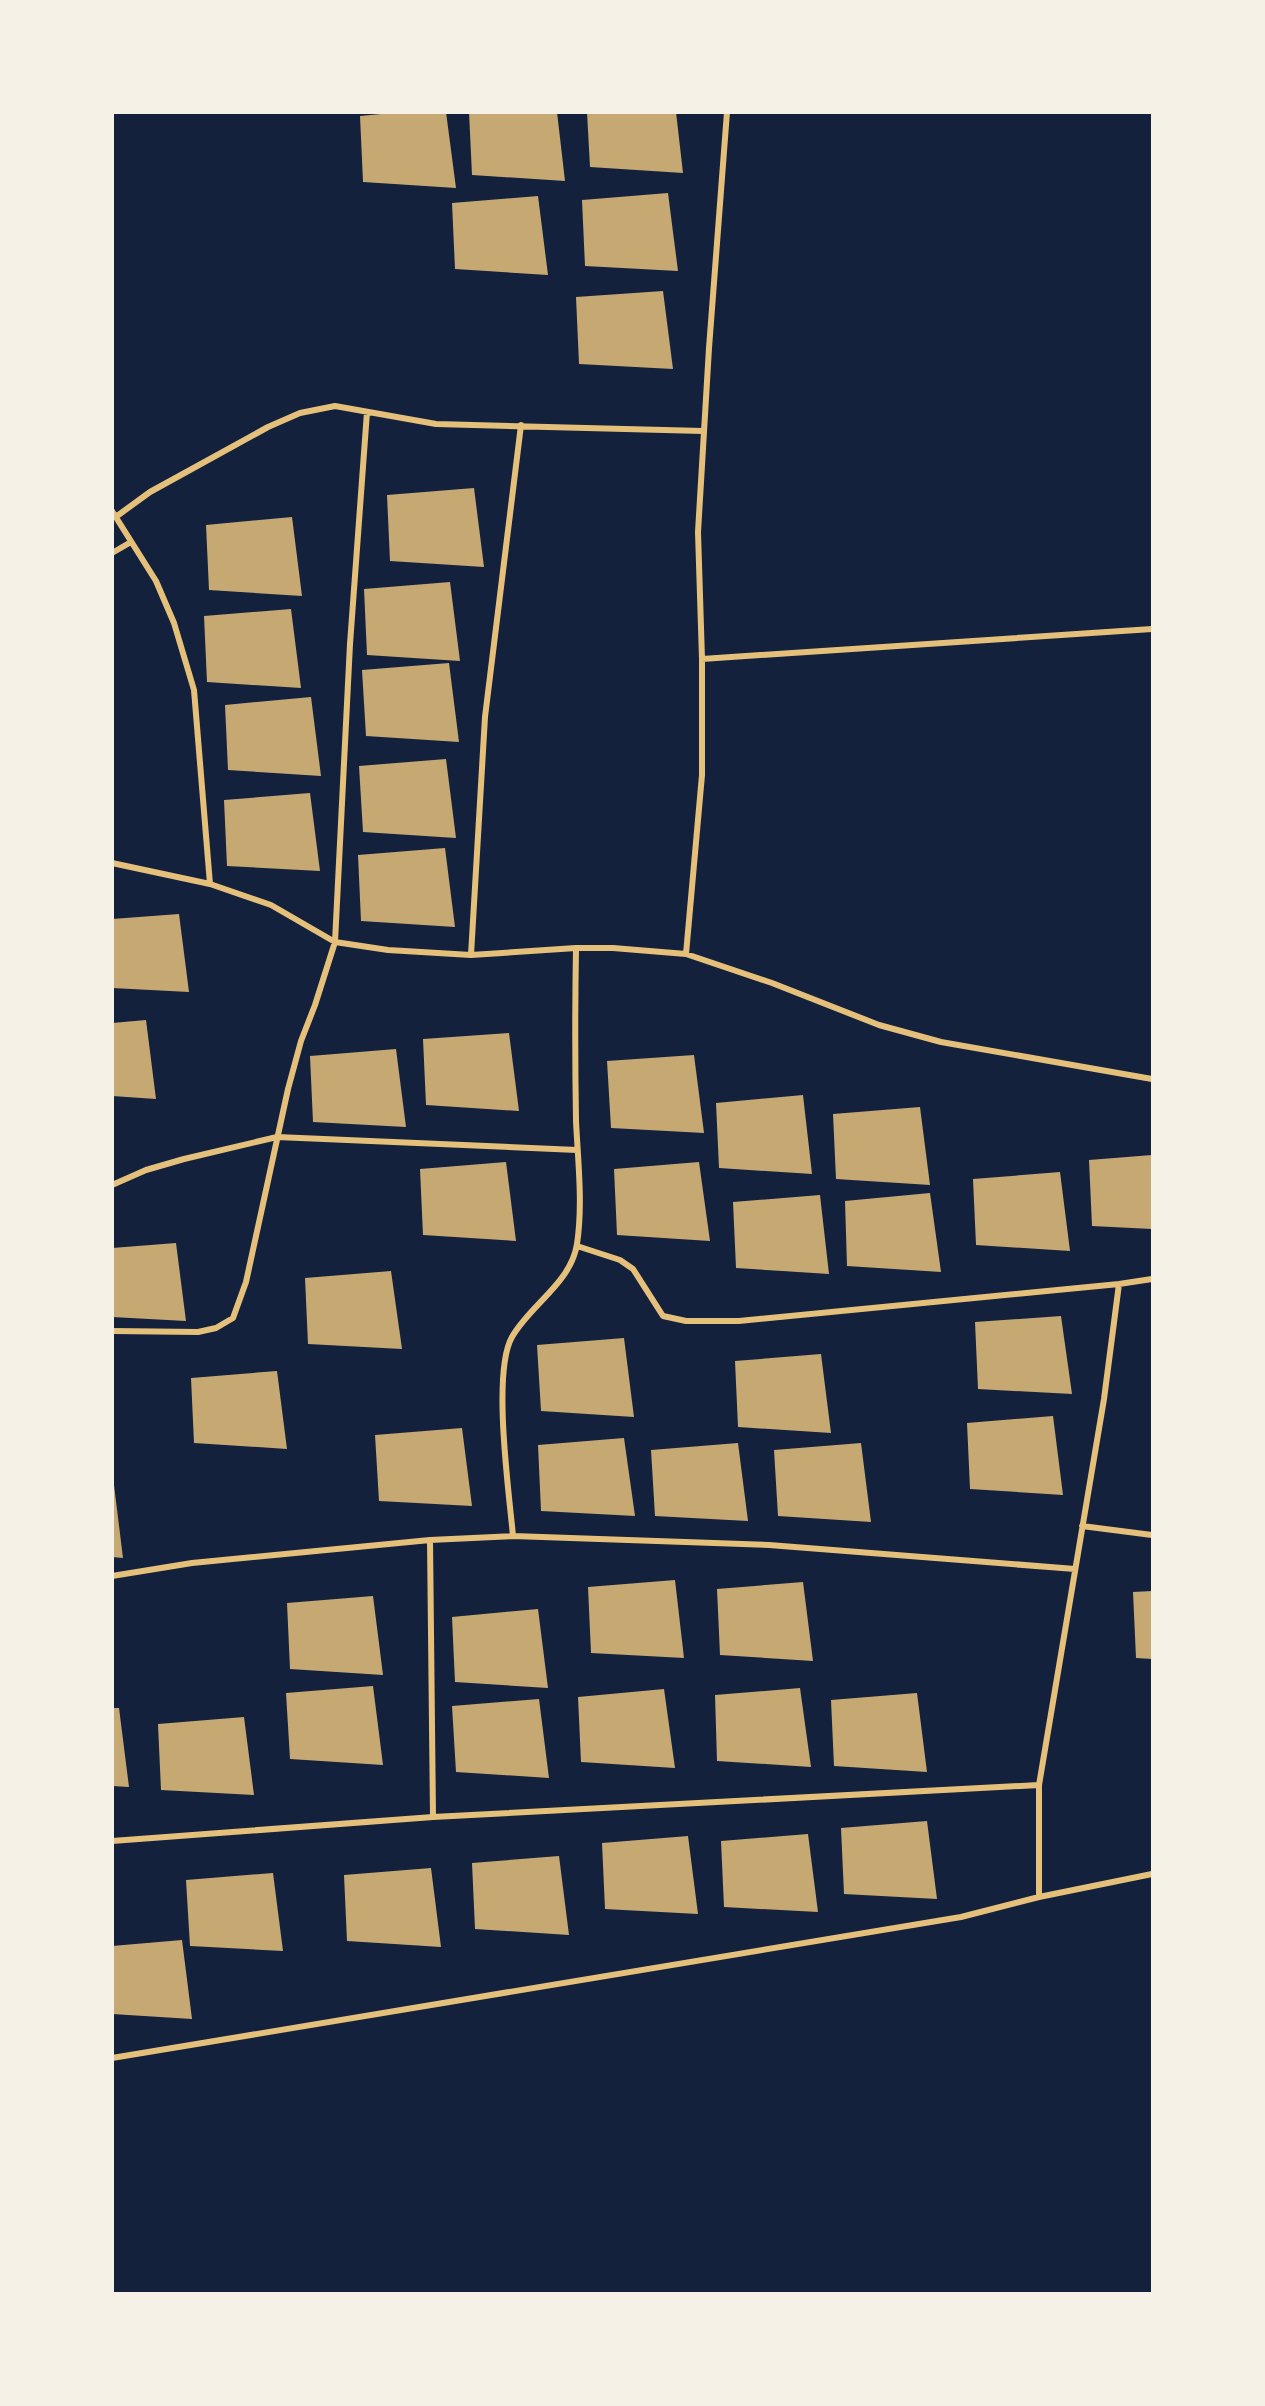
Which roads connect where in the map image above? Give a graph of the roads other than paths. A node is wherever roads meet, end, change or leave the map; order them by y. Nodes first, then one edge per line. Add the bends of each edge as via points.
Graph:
1 (727, 112) edge
2 (367, 412) junction
3 (521, 425) junction
4 (703, 431) junction
5 (115, 514) edge
6 (131, 542) junction
7 (112, 553) edge
8 (1152, 629) edge
9 (702, 659) junction
10 (112, 864) edge
11 (210, 884) junction
12 (335, 942) junction
13 (576, 948) junction
14 (686, 954) junction
15 (471, 955) junction
16 (1152, 1079) edge
17 (277, 1137) junction
18 (577, 1150) junction
19 (112, 1185) edge
20 (577, 1246) junction
21 (1152, 1279) edge
22 (1119, 1284) junction
23 (112, 1331) edge
24 (1082, 1526) junction
25 (1152, 1535) edge
26 (513, 1536) junction
27 (430, 1540) junction
28 (1075, 1569) junction
29 (112, 1576) edge
30 (1039, 1785) junction
31 (433, 1817) junction
32 (112, 1840) edge
33 (1152, 1874) edge
34 (1039, 1898) junction
35 (112, 2058) edge

1 - 4 street
2 - 3 street via 436,424
2 - 5 street via 335,406 300,413 268,427
2 - 12 street
3 - 4 street
3 - 15 street via 485,717
4 - 9 street via 698,532
5 - 6 street
6 - 7 street
6 - 11 street via 156,581 174,623 194,690
8 - 9 street
9 - 14 street via 702,775
10 - 11 street
11 - 12 street via 271,905
12 - 15 street
12 - 17 street via 301,1041
13 - 14 street
13 - 15 street
13 - 18 street
14 - 16 street via 879,1025 941,1042
17 - 18 street
17 - 19 street via 146,1170
17 - 23 street via 246,1282 232,1318 216,1328 198,1332
18 - 20 street
20 - 22 street via 620,1260 633,1269 663,1316 686,1321 739,1321
20 - 26 street via 558,1283 511,1338 504,1361 504,1430
21 - 22 street
22 - 24 street
24 - 25 street
24 - 28 street
26 - 27 street
26 - 28 street via 769,1545
27 - 29 street via 192,1563
27 - 31 street
28 - 30 street
30 - 31 street
30 - 34 street
31 - 32 street
33 - 34 street
34 - 35 street via 961,1917

